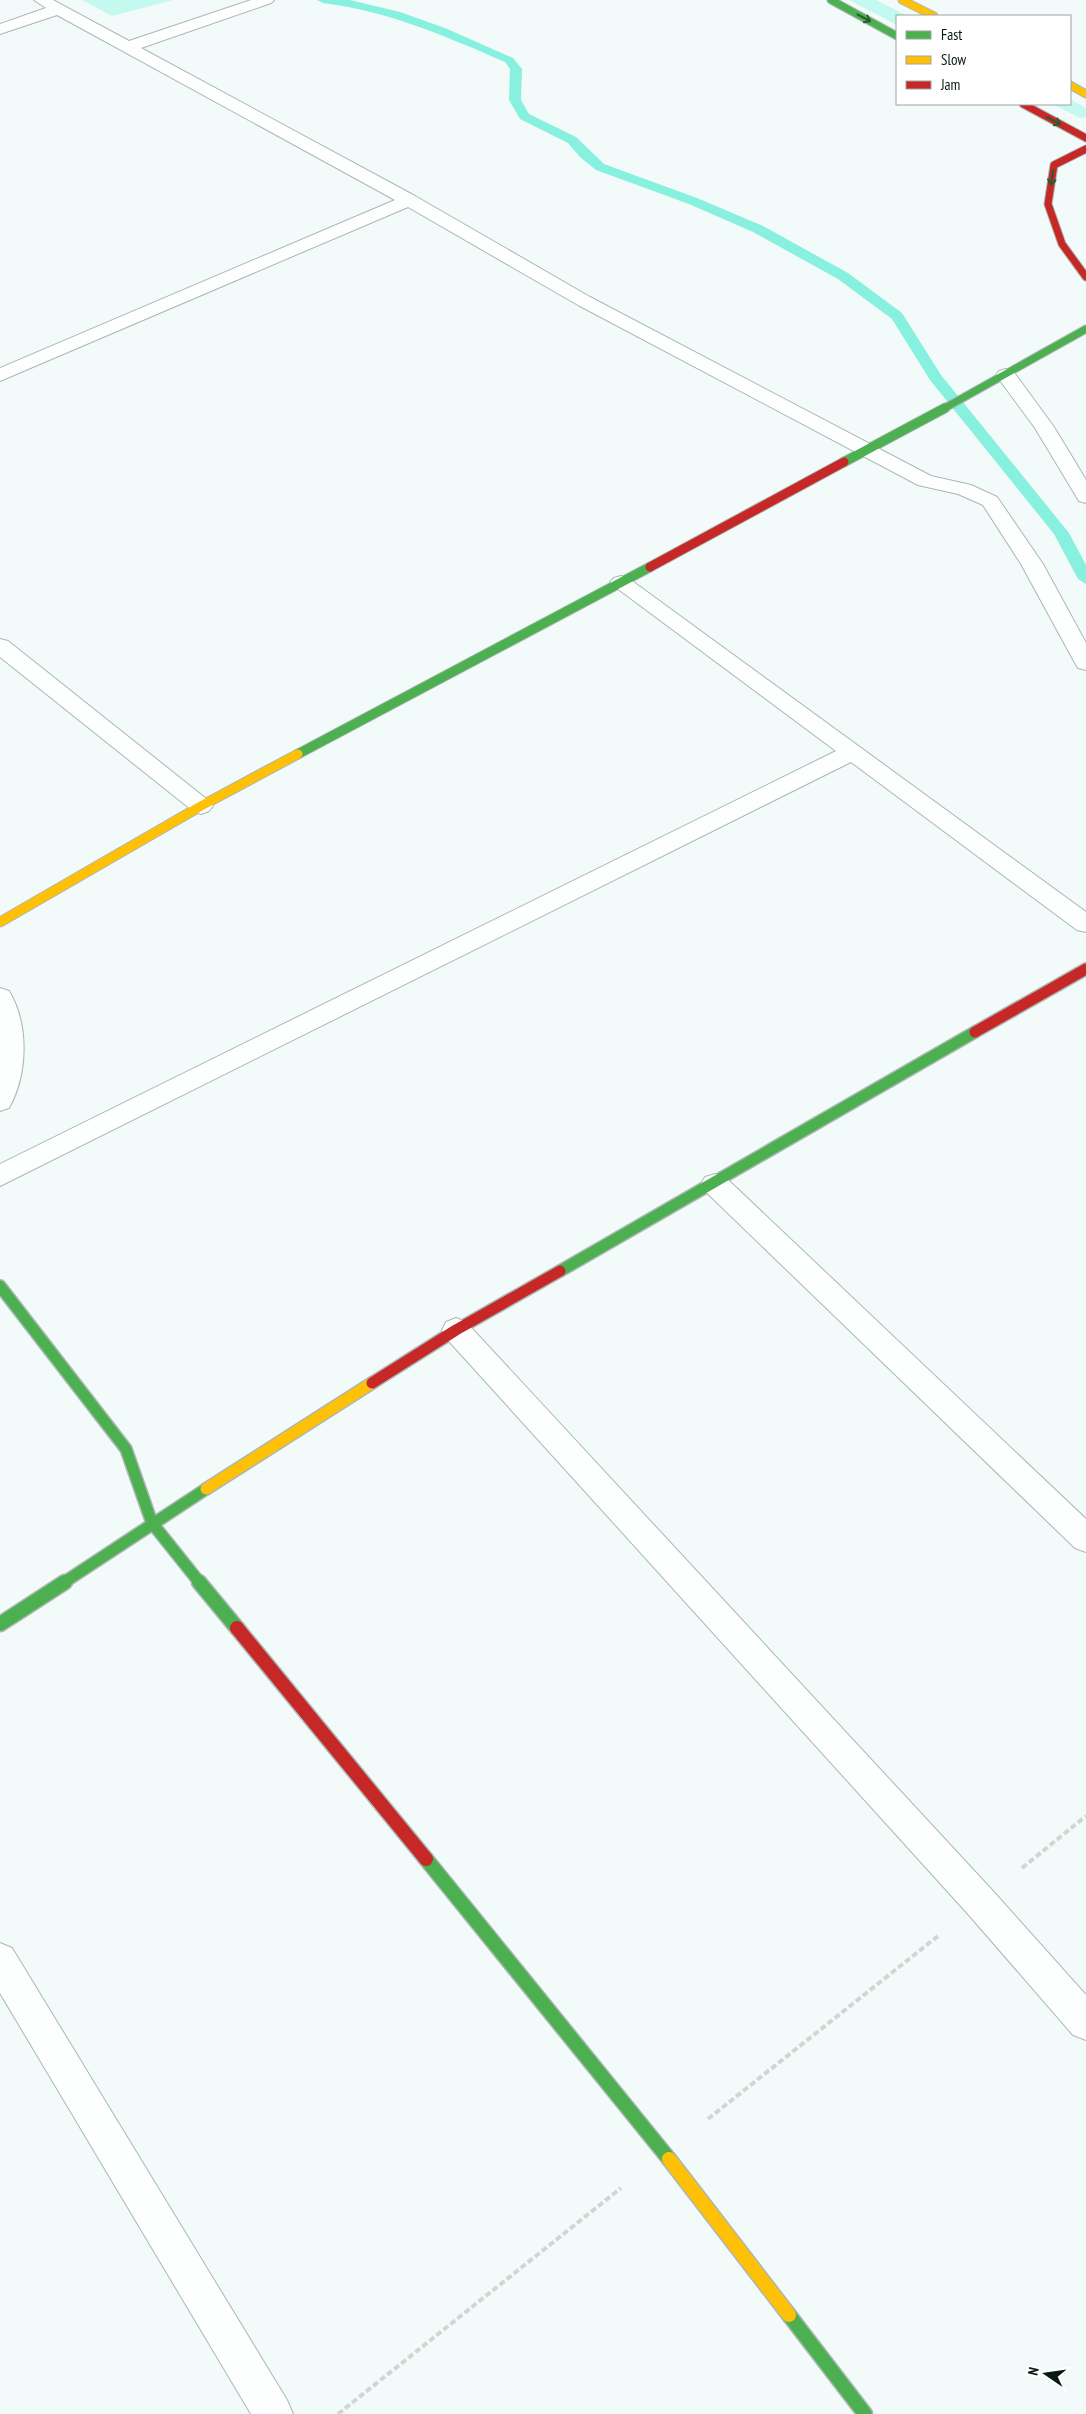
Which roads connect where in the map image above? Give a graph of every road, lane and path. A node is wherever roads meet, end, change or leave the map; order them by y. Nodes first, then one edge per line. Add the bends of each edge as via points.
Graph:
1 (266, 0) edge
2 (831, 0) edge
3 (902, 0) edge
4 (50, 4) edge
5 (932, 15) edge
6 (0, 29) edge
7 (896, 35) edge
8 (127, 47) junction
9 (1071, 86) edge
10 (1086, 94) edge
11 (1025, 105) edge
12 (1086, 138) edge
13 (1086, 149) edge
14 (409, 200) junction
15 (1086, 276) edge
16 (1086, 328) edge
17 (1006, 374) junction
18 (0, 375) edge
19 (866, 448) junction
20 (1086, 497) edge
21 (621, 582) junction
22 (0, 646) edge
23 (1086, 663) edge
24 (851, 753) junction
25 (201, 806) junction
26 (0, 922) edge
27 (1086, 924) edge
28 (1086, 969) edge
29 (0, 997) edge
30 (0, 1101) edge
31 (0, 1176) edge
32 (715, 1184) junction
33 (0, 1286) edge
34 (456, 1330) junction
35 (152, 1523) junction
36 (1086, 1539) edge
37 (0, 1624) edge
38 (1086, 1816) edge
39 (980, 1902) junction
40 (0, 1960) edge
41 (1086, 2022) edge
42 (665, 2153) junction
43 (273, 2414) edge
44 (338, 2414) edge
45 (865, 2414) edge

1 - 8 street
2 -> 7 street
3 - 5 street
4 - 6 street
4 - 8 street
8 - 14 street
9 - 10 street
11 -> 12 street
13 -> 15 street via 1054,165 1048,204 1062,244
14 - 18 street
14 - 19 street via 584,301
16 - 17 street
17 - 19 street
17 - 20 street via 1044,427
19 - 21 street
19 - 23 street via 925,481 964,488 990,501 1032,564
21 - 24 street
21 - 25 street
22 - 25 street
24 - 27 street
24 - 31 street
25 - 26 street
28 - 32 street
29 - 30 street via 10,1035 6,1089
32 - 34 street
32 - 36 street
33 - 35 street via 126,1449
34 - 35 street
34 - 39 street
35 - 37 street
35 - 42 street
38 - 39 path
39 - 41 street
39 - 42 path
40 - 43 street
42 - 44 path
42 - 45 street

